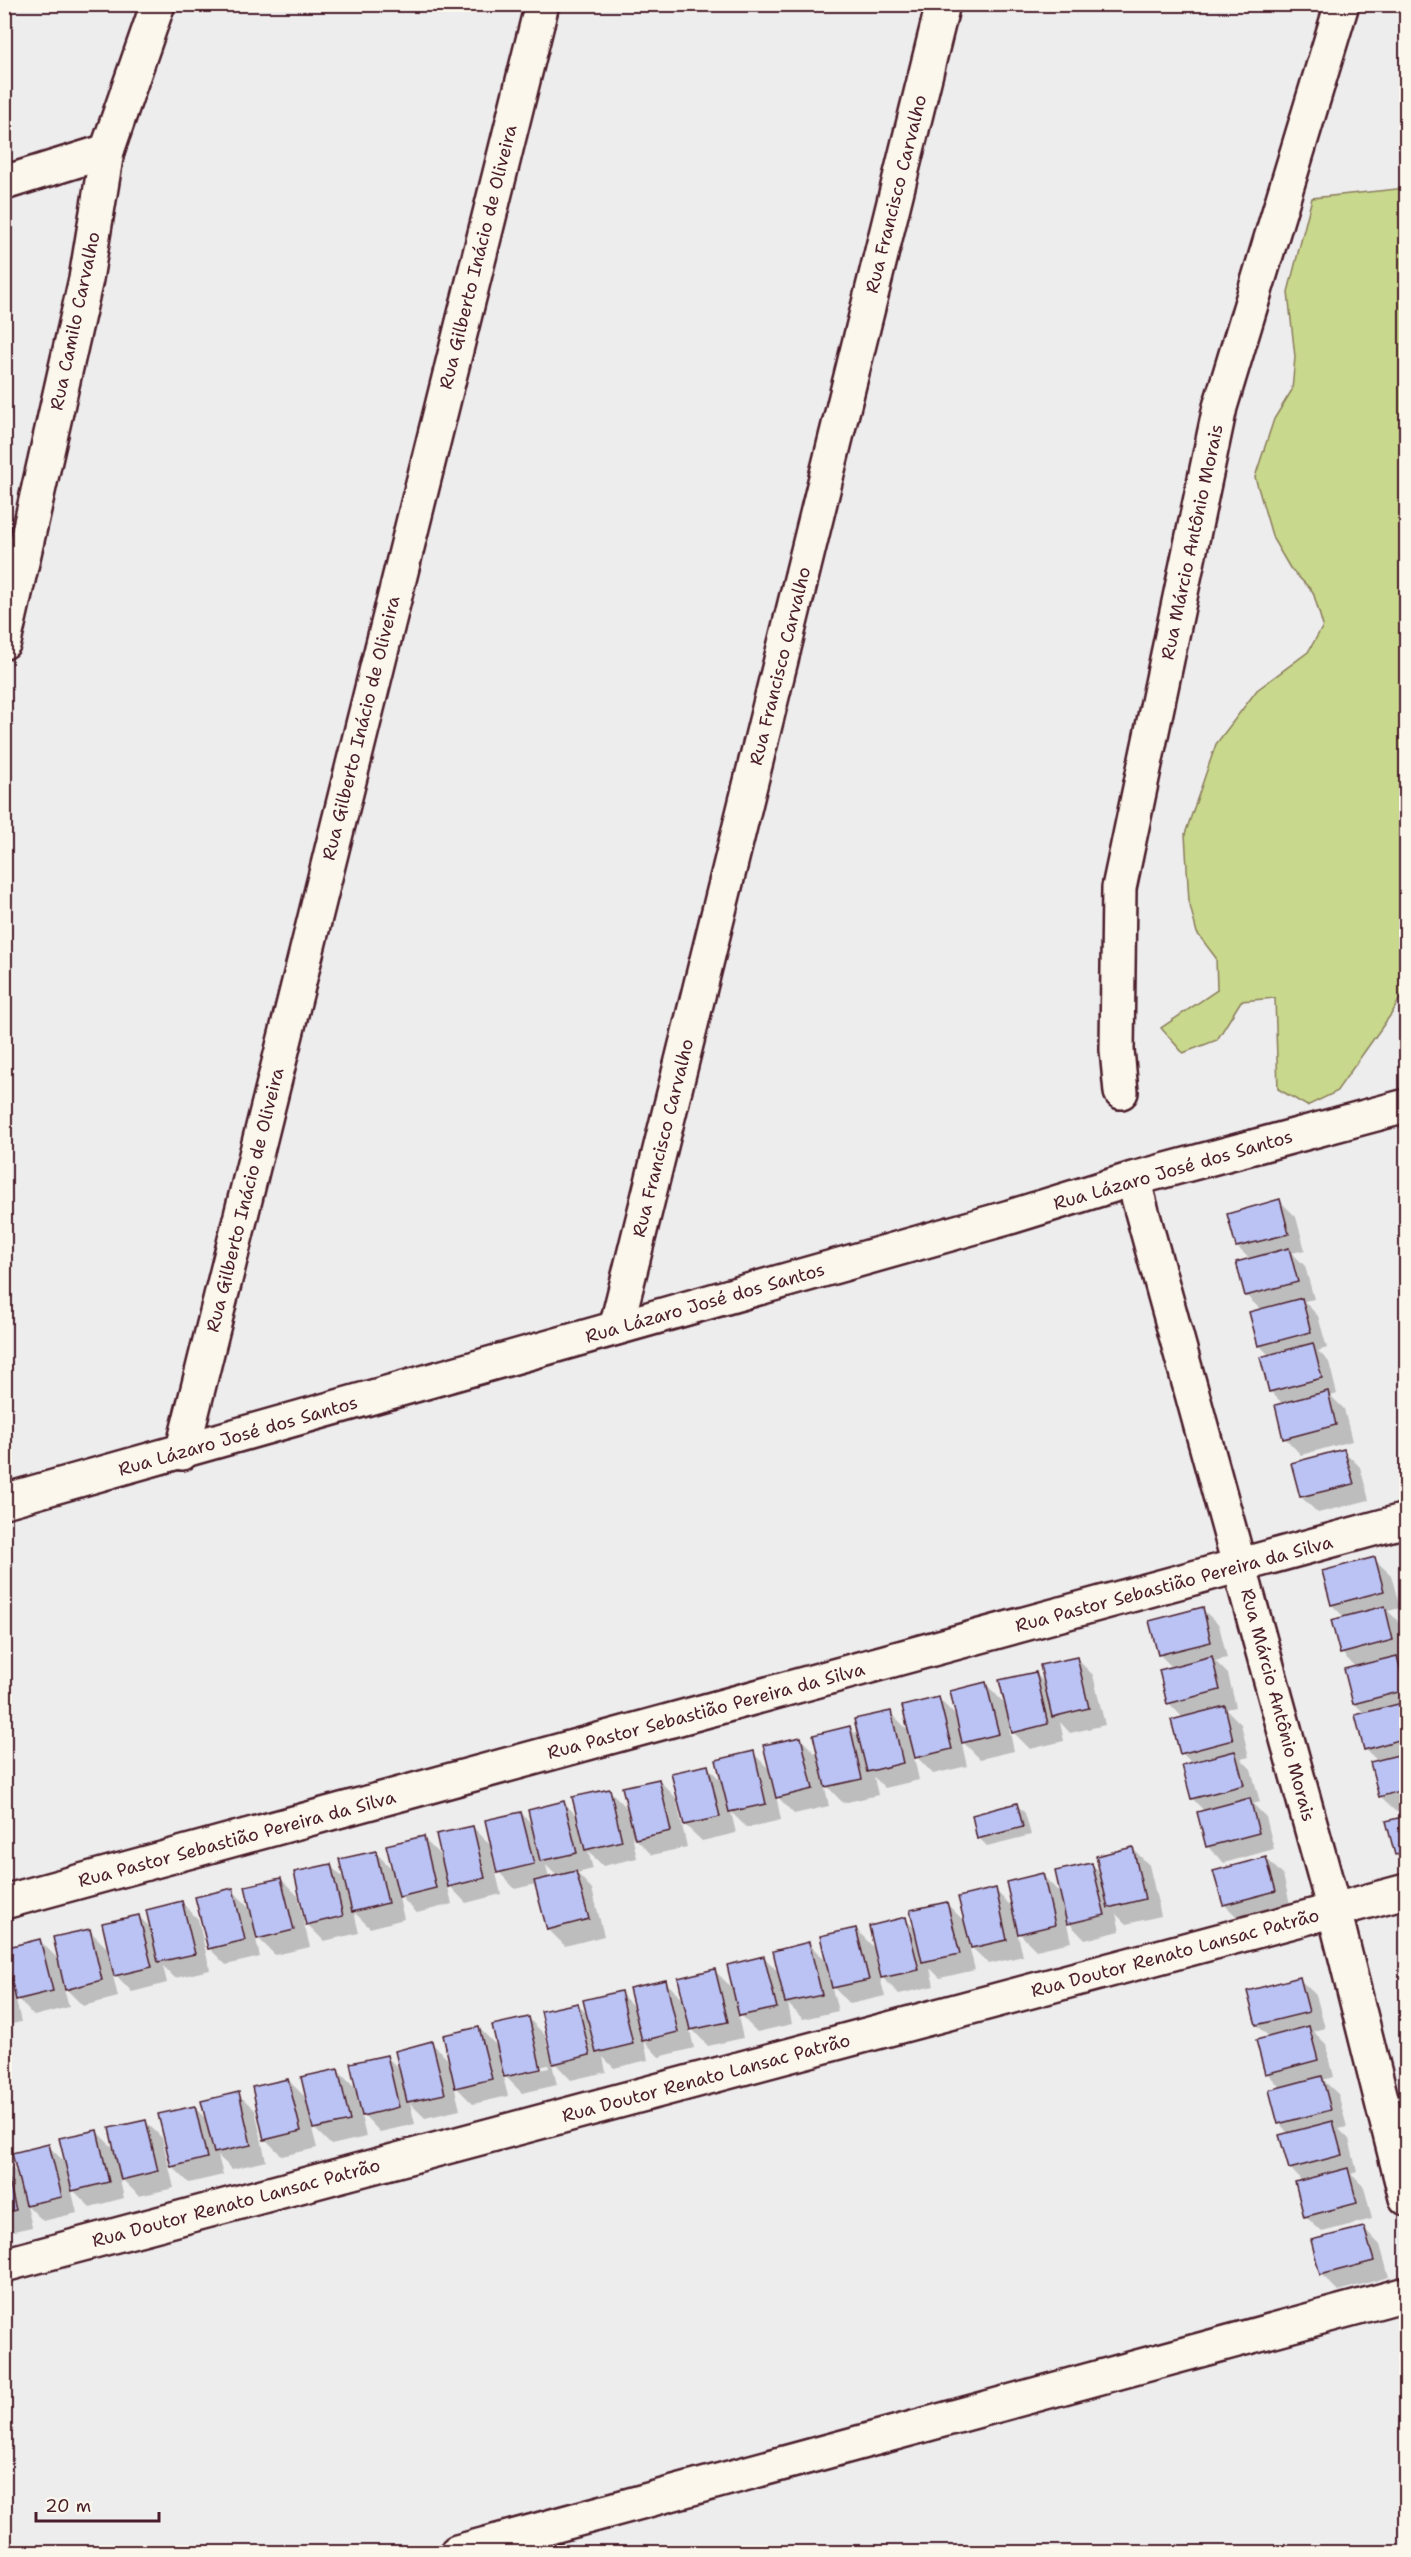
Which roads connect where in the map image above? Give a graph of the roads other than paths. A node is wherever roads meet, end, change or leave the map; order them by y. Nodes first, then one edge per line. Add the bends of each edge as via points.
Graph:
1 (158, 4) edge
2 (542, 4) edge
3 (943, 4) edge
4 (1342, 4) edge
5 (107, 151) junction
6 (4, 183) edge
7 (4, 642) edge
8 (1121, 1092) dead end
9 (1407, 1106) edge
10 (1133, 1179) junction
11 (616, 1328) junction
12 (182, 1453) junction
13 (4, 1501) edge
14 (1407, 1520) edge
15 (1240, 1566) junction
16 (1407, 1891) edge
17 (4, 1902) edge
18 (1334, 1910) junction
19 (1407, 2198) edge
20 (4, 2265) edge
21 (1407, 2294) edge
22 (457, 2553) edge

1 - 5 street, Rua Camilo Carvalho
2 - 12 street, Rua Gilberto Inácio de Oliveira
3 - 11 street, Rua Francisco Carvalho
4 - 8 street, Rua Márcio Antônio Morais via 1220,407 1119,888 1117,1050
5 - 6 street
5 - 7 street, Rua Camilo Carvalho via 86,279
9 - 10 street, Rua Lázaro José dos Santos
10 - 11 street, Rua Lázaro José dos Santos
10 - 15 street, Rua Márcio Antônio Morais
11 - 12 street, Rua Lázaro José dos Santos
12 - 13 street, Rua Lázaro José dos Santos
14 - 15 street, Rua Pastor Sebastião Pereira da Silva
15 - 17 street, Rua Pastor Sebastião Pereira da Silva
15 - 18 street, Rua Márcio Antônio Morais
16 - 18 street, Rua Doutor Renato Lansac Patrão
18 - 19 street, Rua Márcio Antônio Morais
18 - 20 street, Rua Doutor Renato Lansac Patrão
21 - 22 street

